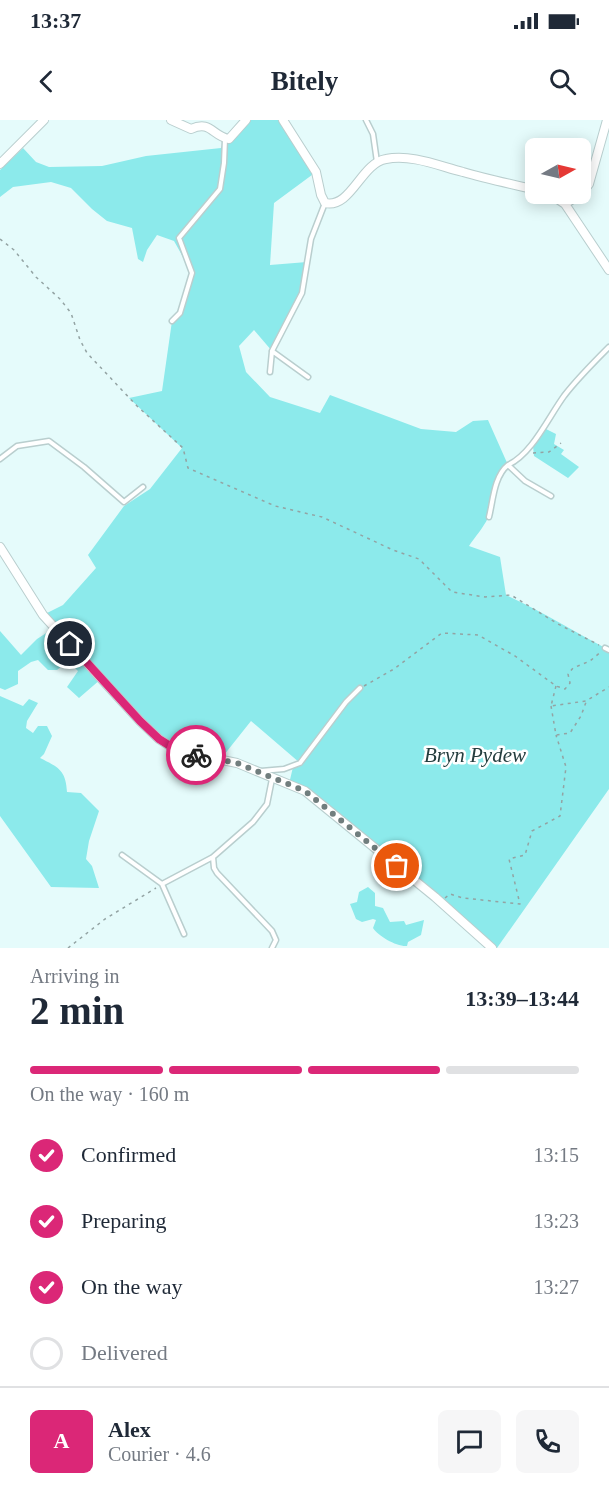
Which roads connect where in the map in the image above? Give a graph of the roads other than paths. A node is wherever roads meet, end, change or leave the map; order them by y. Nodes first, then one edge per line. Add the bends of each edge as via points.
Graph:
1 (44, 120) edge
2 (171, 120) edge
3 (246, 120) edge
4 (283, 120) edge
5 (366, 120) edge
6 (607, 120) edge
7 (225, 139) junction
8 (377, 162) junction
9 (0, 164) edge
10 (591, 180) edge
11 (525, 187) edge
12 (326, 203) junction
13 (565, 204) edge
14 (609, 270) edge
15 (172, 321) dead end
16 (609, 347) edge
17 (272, 351) junction
18 (270, 372) dead end
19 (308, 377) dead end
20 (0, 459) edge
21 (508, 465) junction
22 (143, 487) dead end
23 (551, 496) dead end
24 (489, 517) dead end
25 (0, 547) edge
26 (360, 688) road end
27 (256, 771) junction
28 (272, 779) junction
29 (122, 855) dead end
30 (213, 857) junction
31 (162, 884) junction
32 (184, 934) dead end
33 (272, 948) edge
34 (492, 948) edge

1 - 9 street
2 - 7 street via 191,129 205,126
3 - 7 street via 233,136
4 - 12 street via 316,172
5 - 8 lane via 373,134
6 - 10 street
7 - 15 lane via 219,189 179,238 192,273 180,313
8 - 11 street via 392,158 421,160
8 - 12 street via 346,196
12 - 17 lane via 311,239 302,293
13 - 14 street
16 - 21 lane via 565,394 526,452
17 - 18 lane
17 - 19 lane
20 - 22 lane via 17,446 49,441 124,502
21 - 23 lane via 525,481
21 - 24 lane via 495,489
25 - 27 street via 43,615 159,739 178,751 237,763
26 - 27 lane via 300,763 284,770
27 - 28 street
28 - 30 lane via 261,813
28 - 34 street via 305,791
29 - 31 lane
30 - 31 lane
30 - 33 lane via 217,873 272,931 276,940
31 - 32 lane

